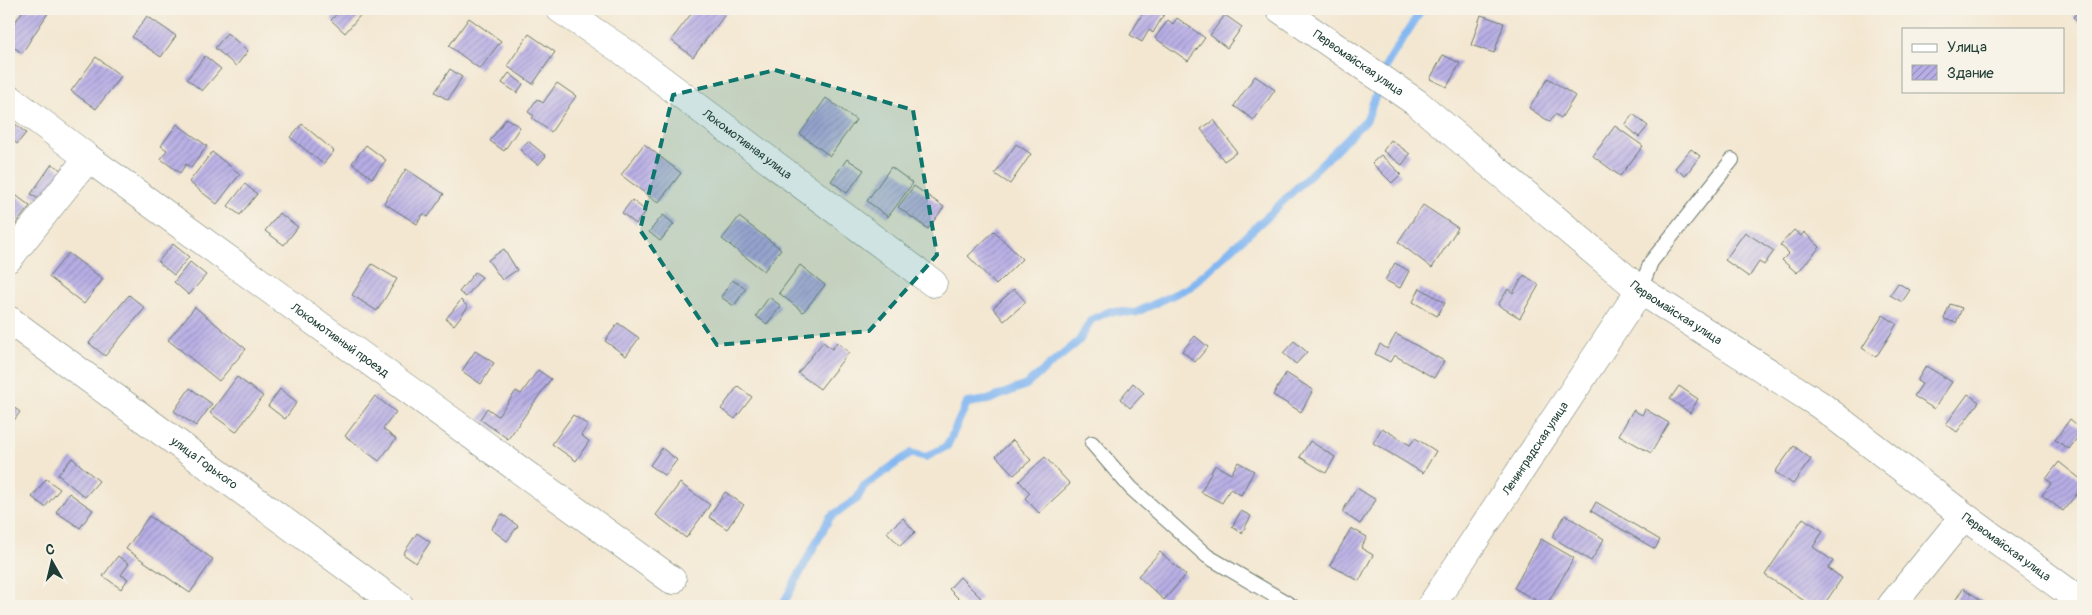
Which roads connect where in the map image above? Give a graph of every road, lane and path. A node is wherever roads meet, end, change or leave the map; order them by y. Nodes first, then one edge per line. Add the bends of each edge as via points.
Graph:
1 (560, 9) edge
2 (1280, 9) edge
3 (9, 98) edge
4 (88, 158) junction
5 (1732, 160) dead end
6 (9, 258) edge
7 (933, 283) dead end
8 (1640, 290) junction
9 (9, 320) edge
10 (1092, 443) dead end
11 (1964, 516) junction
12 (672, 580) dead end
13 (2083, 603) edge
14 (400, 606) edge
15 (1292, 606) edge
16 (1431, 606) edge
17 (1891, 606) edge

1 - 7 street, Локомотивная улица via 623,51
2 - 8 street, Первомайская улица via 1417,103
3 - 4 street, Локомотивный проезд
4 - 6 street
4 - 12 street, Локомотивный проезд
5 - 8 lane via 1651,262
8 - 11 street, Первомайская улица via 1820,405
8 - 16 street, Ленинградская улица
9 - 14 street, улица Горького
10 - 15 lane via 1132,488 1207,556
11 - 13 street, Первомайская улица
11 - 17 street

